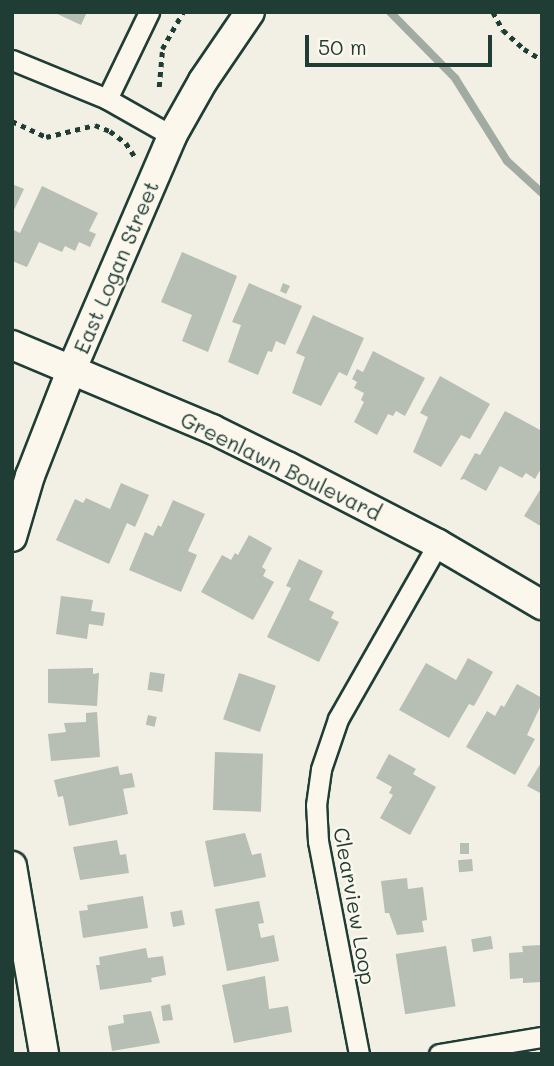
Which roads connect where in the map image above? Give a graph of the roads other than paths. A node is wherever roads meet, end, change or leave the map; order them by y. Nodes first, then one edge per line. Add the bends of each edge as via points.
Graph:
1 (149, 12) edge
2 (250, 12) edge
3 (12, 60) edge
4 (107, 99) junction
5 (172, 136) junction
6 (12, 345) edge
7 (71, 372) junction
8 (12, 537) edge
9 (438, 544) junction
10 (542, 605) edge
11 (12, 866) edge
12 (542, 1037) edge
13 (44, 1054) edge
14 (359, 1054) edge
15 (439, 1054) edge

1 - 4 street
2 - 5 street, East Logan Street
3 - 4 street
4 - 5 street
5 - 7 street, East Logan Street
6 - 7 street, Greenlawn Boulevard
7 - 8 street, East Logan Street via 30,476
7 - 9 street, Greenlawn Boulevard via 212,429
9 - 10 street, Greenlawn Boulevard
9 - 14 street, Clearview Loop via 338,719 321,769 318,841
11 - 13 street
12 - 15 street

